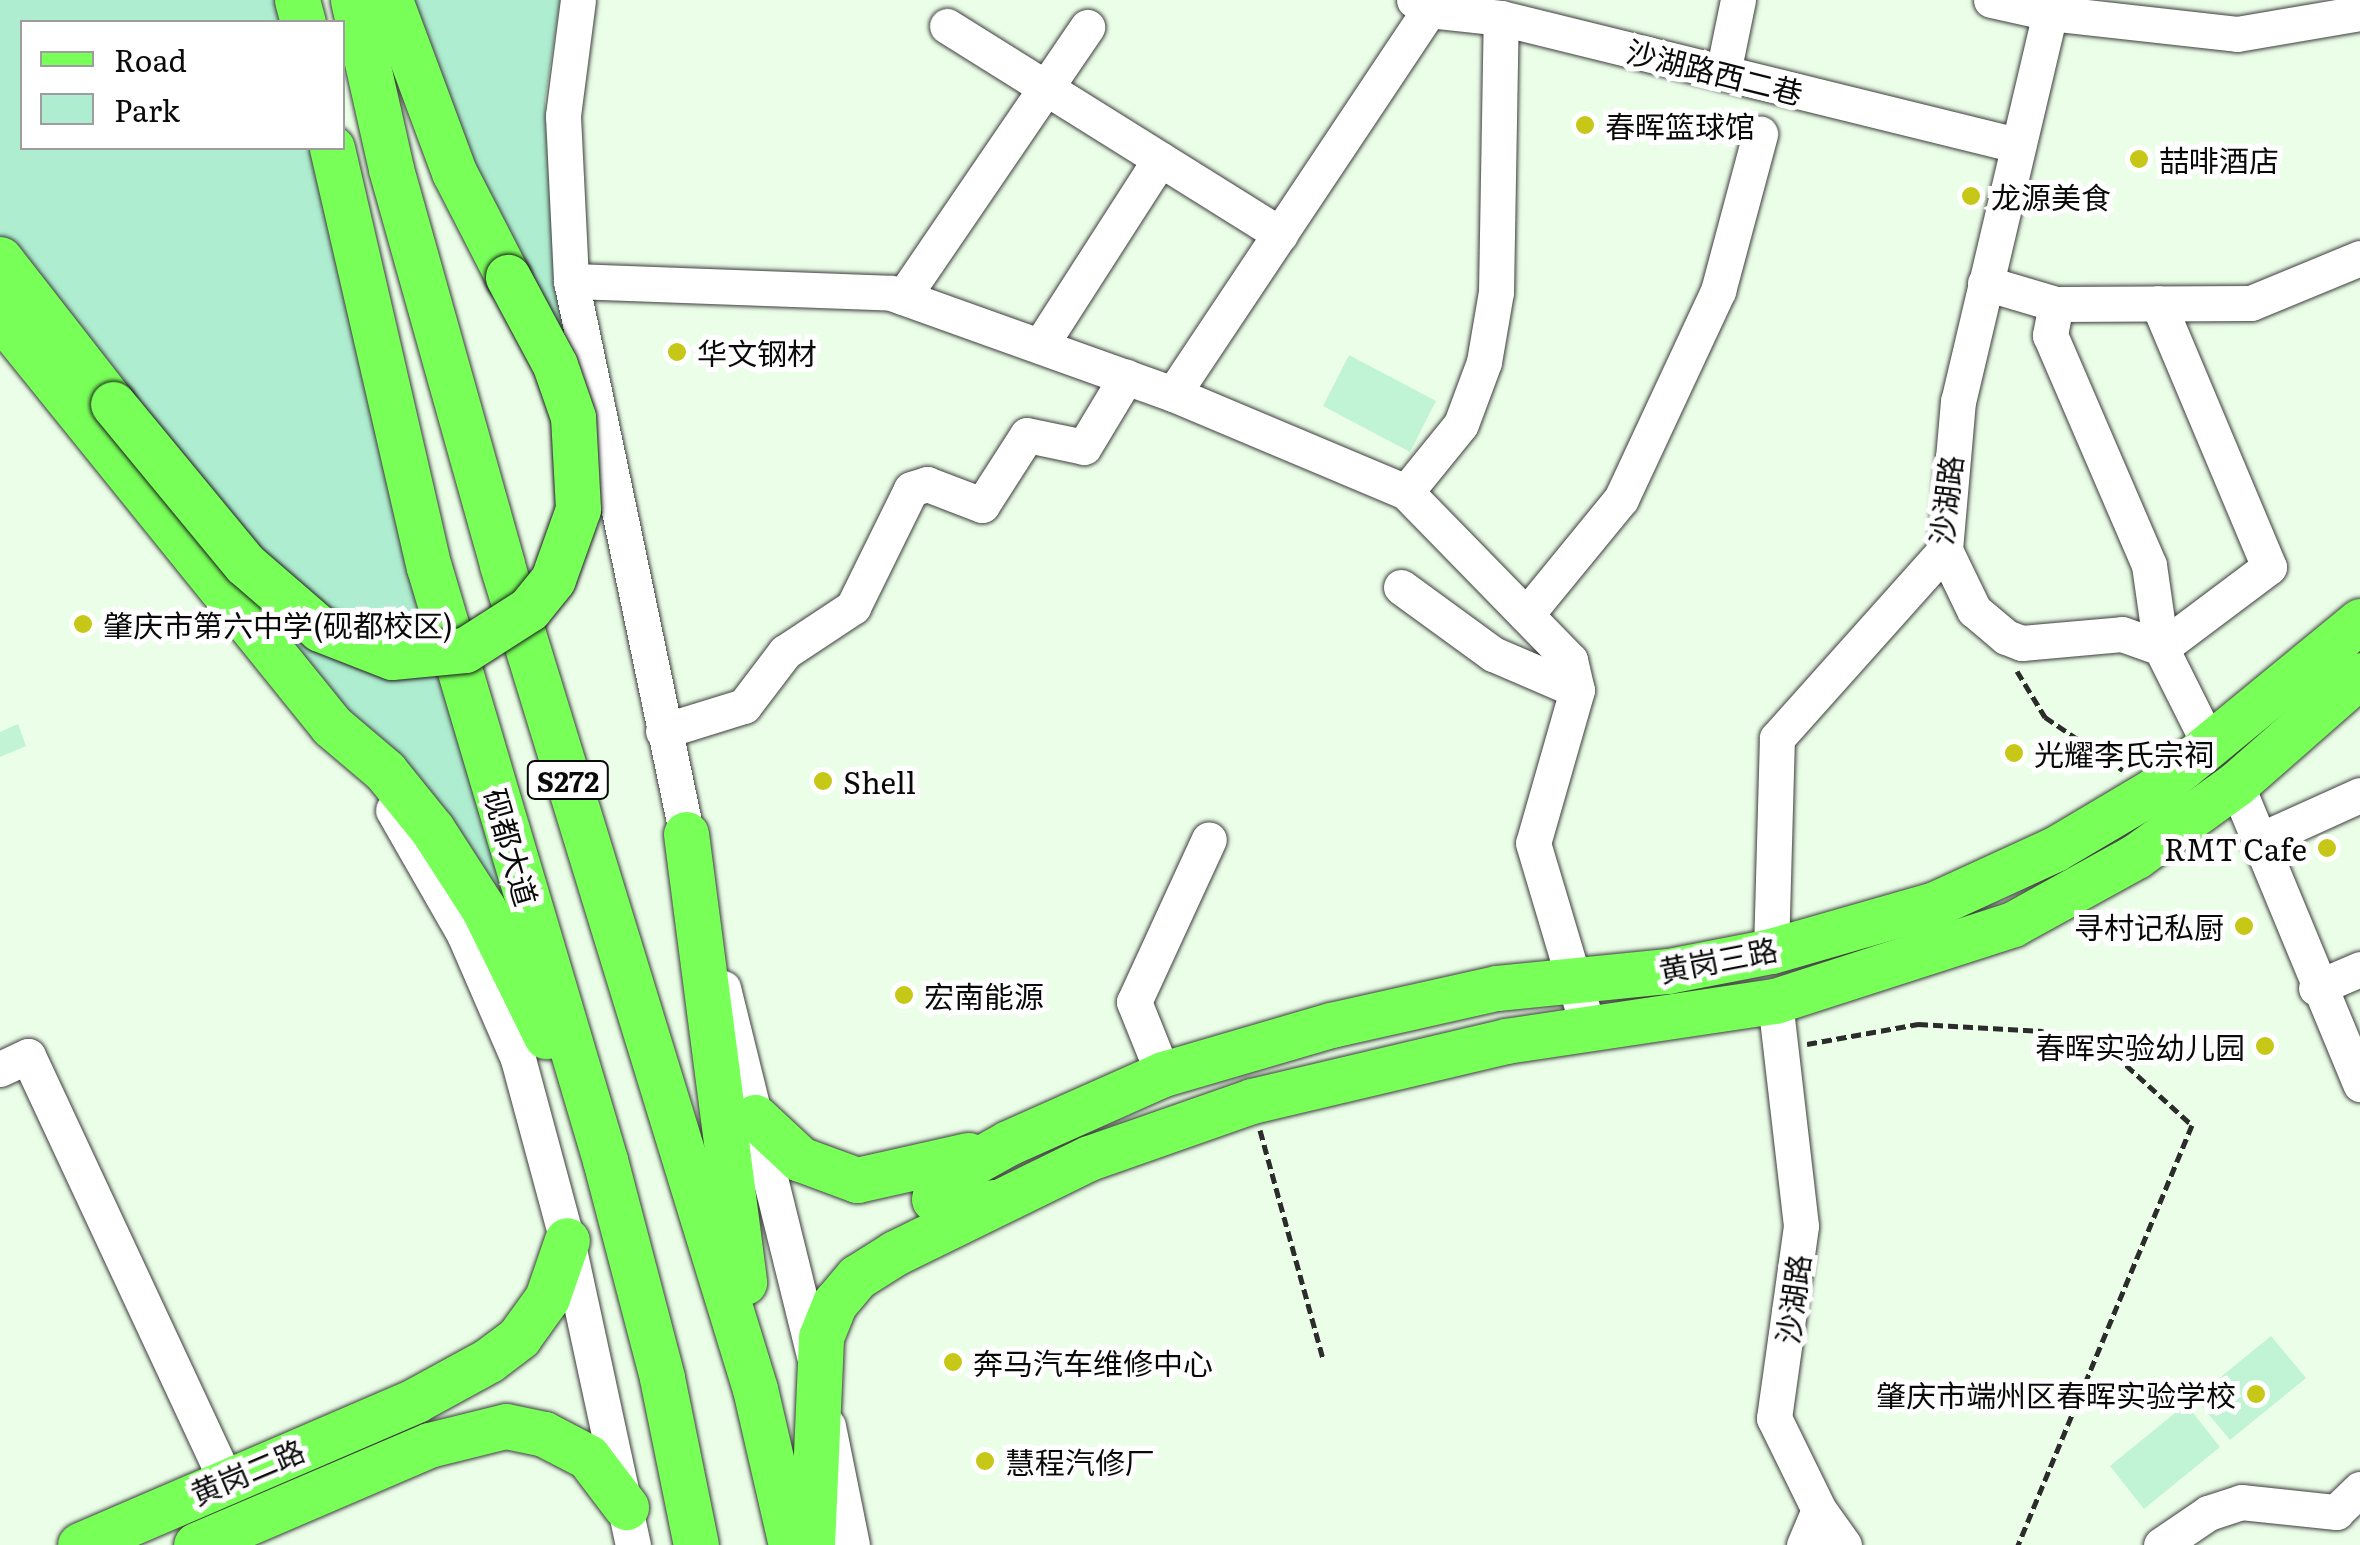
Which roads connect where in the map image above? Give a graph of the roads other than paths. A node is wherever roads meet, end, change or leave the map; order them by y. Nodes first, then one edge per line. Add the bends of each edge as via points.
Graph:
1 (353, 0) edge
2 (390, 0) edge
3 (578, 0) edge
4 (1738, 0) edge
5 (1991, 0) edge
6 (1421, 5) edge
7 (2052, 7) edge
8 (2360, 13) edge
9 (1501, 18) junction
10 (947, 26) dead end
11 (1087, 26) dead end
12 (1723, 72) junction
13 (1045, 88) junction
14 (1760, 134) dead end
15 (2017, 146) junction
16 (332, 150) edge
17 (1160, 159) junction
18 (1280, 234) junction
19 (2360, 258) edge
20 (0, 259) edge
21 (571, 281) junction
22 (1985, 283) junction
23 (902, 297) junction
24 (2158, 303) junction
25 (2056, 304) junction
26 (0, 315) edge
27 (0, 337) edge
28 (1040, 346) junction
29 (1126, 377) junction
30 (1173, 394) junction
31 (96, 410) junction
32 (1406, 492) junction
33 (1945, 550) junction
34 (1401, 587) dead end
35 (1526, 614) junction
36 (2360, 621) edge
37 (2161, 648) junction
38 (2360, 675) edge
39 (1577, 690) junction
40 (332, 726) junction
41 (663, 732) junction
42 (2210, 746) junction
43 (2236, 784) junction
44 (2360, 795) edge
45 (686, 834) junction
46 (1210, 839) dead end
47 (2258, 841) junction
48 (1771, 951) junction
49 (2360, 969) edge
50 (1575, 980) junction
51 (2316, 988) junction
52 (1774, 1001) junction
53 (1589, 1030) junction
54 (0, 1068) edge
55 (1164, 1074) junction
56 (2360, 1084) edge
57 (755, 1117) junction
58 (1008, 1144) junction
59 (605, 1160) junction
60 (1010, 1198) junction
61 (567, 1240) junction
62 (818, 1372) junction
63 (755, 1389) junction
64 (416, 1400) junction
65 (428, 1445) junction
66 (226, 1480) junction
67 (2360, 1490) edge
68 (1819, 1510) junction
69 (630, 1526) edge
70 (80, 1545) edge
71 (196, 1545) edge
72 (696, 1545) edge
73 (791, 1545) edge
74 (812, 1545) edge
75 (852, 1545) edge
76 (1804, 1545) edge
77 (1844, 1545) edge
78 (2161, 1545) edge

1 - 63 main road, S272 via 390,169 502,566
2 - 31 main road, bridge via 454,172 555,366 573,416 578,509 553,579 529,609 465,650 392,657 357,648 280,601
3 - 21 street via 563,116
4 - 12 street
5 - 7 street
6 - 9 street, 沙湖路西二巷
6 - 18 street
7 - 8 street via 2237,34
7 - 15 street, 沙湖路
9 - 12 street, 沙湖路西二巷
9 - 32 street via 1496,292 1484,362 1460,424
10 - 13 street
11 - 13 street
12 - 15 street, 沙湖路西二巷
13 - 17 street
13 - 23 street
14 - 35 street via 1718,291 1621,499
15 - 22 street, 沙湖路
16 - 59 main road, 砚都大道 / S272 via 430,566
17 - 18 street
17 - 28 street
18 - 30 street
19 - 24 street via 2251,303
20 - 31 main road
21 - 23 street
21 - 41 street
22 - 25 street
22 - 33 street, 沙湖路 via 1958,401 1944,503
23 - 28 street
24 - 25 street
24 - 37 street via 2269,568
25 - 37 street via 2050,335 2149,566
26 - 31 main road
27 - 31 main road
28 - 29 street
29 - 30 street
29 - 41 street via 1084,446 1026,435 982,506 927,484 910,489 853,607 785,652 744,706
30 - 32 street
31 - 40 main road
32 - 35 street
33 - 37 street via 1974,610 2022,643 2122,634
33 - 48 street, 沙湖路 via 1778,738
34 - 39 street via 1492,654
35 - 39 street via 1570,660
36 - 42 main road, 黄岗三路
37 - 42 street
38 - 43 main road, 黄岗三路
39 - 50 street via 1533,843
40 - 59 main road via 385,771 483,908
40 - 61 street via 408,831 464,934 518,1060
41 - 45 street
42 - 48 main road, 黄岗三路 via 2153,791 2055,849 1935,904
43 - 47 street
43 - 52 main road, 黄岗三路 via 2136,856 2014,924
44 - 47 street
45 - 57 street
45 - 63 main road
46 - 55 street via 1134,1002
47 - 51 street
48 - 50 main road, 黄岗三路
49 - 51 street
50 - 53 street
50 - 55 main road, 黄岗三路 via 1497,988 1349,1020
51 - 56 street
52 - 53 main road, 黄岗三路
52 - 68 street, 沙湖路 via 1802,1226 1774,1418
53 - 60 main road, 黄岗三路 via 1506,1041 1252,1101 1089,1158
54 - 66 street via 28,1056
55 - 58 main road, 黄岗三路
57 - 58 main road via 800,1159 857,1180 909,1173
57 - 62 street
58 - 60 main road via 938,1182 934,1199 948,1211
59 - 72 main road, 砚都大道 / S272 via 662,1378
60 - 62 main road via 857,1277 835,1303 821,1337
61 - 64 main road, 黄岗二路 via 546,1298 519,1337
61 - 69 street
62 - 74 main road
62 - 75 street
63 - 73 main road, S272
64 - 65 main road via 435,1418
64 - 66 main road, 黄岗二路
65 - 69 main road, 黄岗二路 via 506,1426 544,1434 588,1458
65 - 71 main road, 黄岗二路
66 - 70 main road, 黄岗二路
67 - 78 street via 2336,1512 2241,1502 2208,1513
68 - 76 street
68 - 77 street

